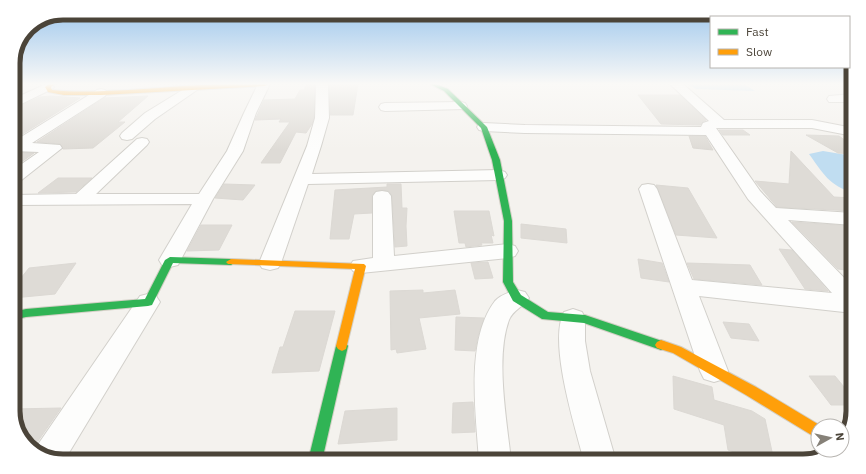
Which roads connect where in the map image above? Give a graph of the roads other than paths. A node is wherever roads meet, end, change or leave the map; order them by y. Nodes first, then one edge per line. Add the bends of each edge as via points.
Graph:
1 (80, 106) edge
2 (162, 106) edge
3 (254, 106) edge
4 (322, 106) edge
5 (453, 106) edge
6 (462, 106) edge
7 (697, 106) edge
8 (385, 107) dead end
9 (484, 127) junction
10 (716, 127) junction
11 (846, 131) edge
12 (127, 136) dead end
13 (142, 142) dead end
14 (20, 144) edge
15 (20, 147) edge
16 (20, 173) edge
17 (499, 175) junction
18 (301, 179) junction
19 (648, 189) dead end
20 (382, 196) dead end
21 (204, 199) junction
22 (20, 200) edge
23 (80, 200) junction
24 (771, 213) junction
25 (846, 218) edge
26 (508, 251) junction
27 (170, 260) junction
28 (270, 263) junction
29 (384, 264) junction
30 (361, 266) junction
31 (684, 288) junction
32 (846, 295) edge
33 (517, 298) junction
34 (148, 302) junction
35 (846, 302) edge
36 (20, 314) edge
37 (573, 318) junction
38 (714, 371) junction
39 (810, 427) edge
40 (51, 453) edge
41 (317, 454) edge
42 (495, 454) edge
43 (598, 454) edge

1 - 14 street
2 - 12 street
3 - 21 street via 235,151
4 - 18 street via 322,118 314,146
5 - 8 street
6 - 9 street
7 - 10 street
9 - 10 street
9 - 17 street
10 - 11 street via 792,123
10 - 24 street via 754,195
13 - 23 street
15 - 16 street via 55,148
17 - 18 street
17 - 26 street via 508,221
18 - 28 street
19 - 31 street
20 - 29 street
21 - 23 street
21 - 27 street
22 - 23 street
24 - 25 street
24 - 32 street
26 - 29 street
26 - 33 street via 508,282
27 - 28 street
27 - 34 street
28 - 30 street
29 - 30 street
30 - 41 street
31 - 35 street
31 - 38 street
33 - 37 street via 546,316
33 - 42 street via 505,306 497,319 491,341 490,381
34 - 36 street
34 - 40 street
37 - 38 street via 585,319 677,350
37 - 43 street via 572,341 576,371
38 - 39 street

